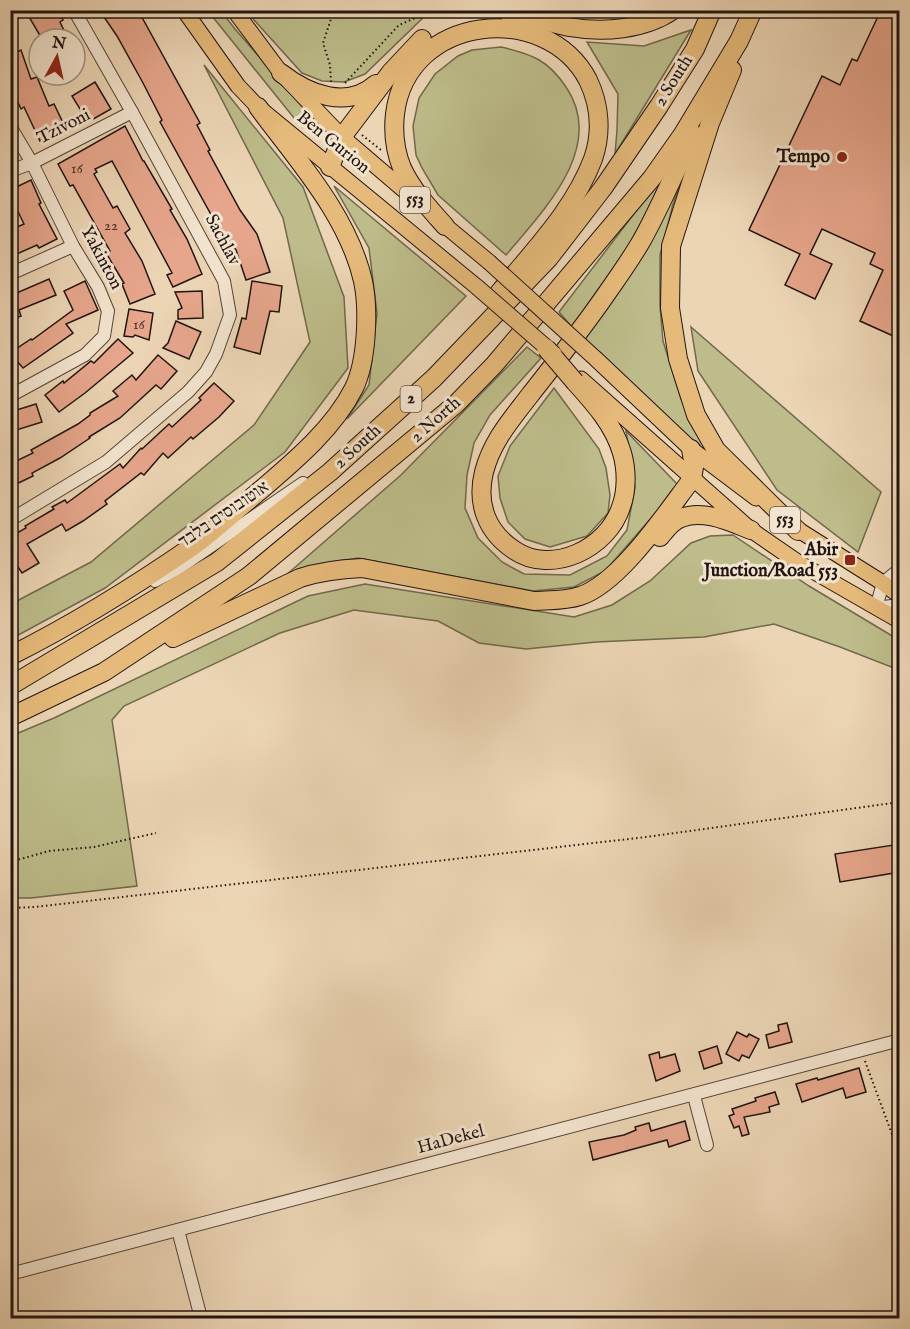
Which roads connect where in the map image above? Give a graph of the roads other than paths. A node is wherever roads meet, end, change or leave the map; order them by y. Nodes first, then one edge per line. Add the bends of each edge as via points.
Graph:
1 (74, 10) edge
2 (184, 10) edge
3 (234, 10) edge
4 (673, 10) edge
5 (712, 10) edge
6 (755, 10) edge
7 (739, 41) junction
8 (392, 72) junction
9 (281, 73) junction
10 (258, 107) junction
11 (132, 112) junction
12 (10, 126) edge
13 (342, 137) junction
14 (32, 163) junction
15 (330, 167) junction
16 (10, 171) edge
17 (446, 226) junction
18 (73, 246) junction
19 (10, 274) edge
20 (546, 348) joint
21 (434, 378) junction
22 (576, 378) junction
23 (10, 396) edge
24 (377, 429) junction
25 (691, 449) junction
26 (692, 479) junction
27 (10, 520) edge
28 (751, 530) junction
29 (798, 531) junction
30 (900, 570) edge
31 (883, 583) junction
32 (504, 596) junction
33 (900, 596) edge
34 (900, 605) edge
35 (876, 608) junction
36 (83, 617) junction
37 (900, 621) edge
38 (10, 656) edge
39 (104, 672) junction
40 (10, 686) edge
41 (10, 717) edge
42 (900, 1040) edge
43 (693, 1096) junction
44 (707, 1145) dead end
45 (178, 1230) junction
46 (10, 1274) edge
47 (201, 1318) edge

1 - 11 street, Sachlav
2 - 10 main road, Ben Gurion via 238,86
3 - 9 main road, Ben Gurion
4 - 8 highway via 647,24 609,29 572,27 512,14 466,16 420,41
5 - 21 highway, 2 South / 2 via 695,49 603,188 549,258
6 - 7 highway, 2 North / 2
6 - 29 highway via 710,123 671,246 670,308 678,359 696,415 716,450
7 - 22 highway via 642,240 606,295 506,425 489,457 483,474 482,510 494,533 525,556 560,560 581,552 602,537 621,508 625,491 623,455 604,416
7 - 39 highway, 2 North / 2 via 652,178 494,365 456,404 249,576
8 - 9 highway via 372,88 350,98 307,90
8 - 13 highway
9 - 13 main road, Ben Gurion
10 - 15 main road, Ben Gurion
10 - 36 highway via 327,201 357,262 366,305 355,387 315,440 279,474 193,545
11 - 14 street, Tzivoni
11 - 27 street, Sachlav via 224,281 230,315 216,354 188,392 106,462
12 - 14 street, Yakinton
13 - 15 highway
13 - 17 main road, 553
14 - 16 street, Tzivoni
14 - 18 street, Yakinton
15 - 20 main road, Ben Gurion / 553, bridge
17 - 21 highway via 407,179 396,147 396,106 407,75 428,51 470,28 510,26 543,36 566,51 591,85 597,101 599,130 593,158 553,227
17 - 25 main road, 553, bridge
18 - 19 street
18 - 23 street, Yakinton via 108,311 104,336 85,355
20 - 22 highway, bridge
21 - 24 highway, 2 South / 2
22 - 26 main road, 553
24 - 36 street, אוטובוסים בלבד via 176,570
24 - 40 highway, 2 South / 2 via 330,472 217,562
25 - 26 highway
25 - 29 main road, 553
26 - 28 main road, 553
26 - 32 highway via 621,569 601,584 562,600
28 - 32 highway via 715,517 680,518 603,593 577,603 550,606
28 - 35 main road, 553
29 - 31 main road, 553
30 - 31 street
31 - 33 main road, 553
31 - 35 street
32 - 39 highway via 362,568 318,572 245,602
34 - 35 street
35 - 37 main road, 553
36 - 38 highway
39 - 41 highway, 2 North / 2
42 - 43 street, HaDekel
43 - 44 street
43 - 45 street, HaDekel
45 - 46 street, HaDekel
45 - 47 street

